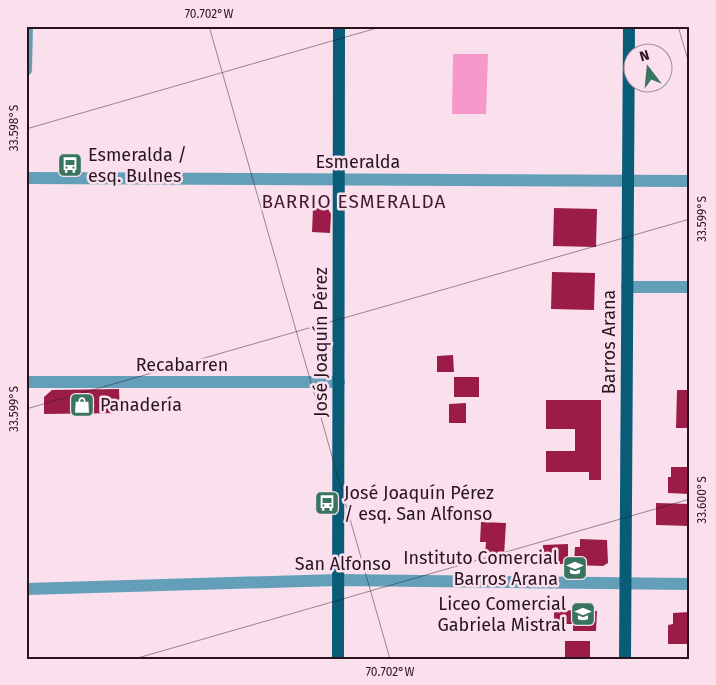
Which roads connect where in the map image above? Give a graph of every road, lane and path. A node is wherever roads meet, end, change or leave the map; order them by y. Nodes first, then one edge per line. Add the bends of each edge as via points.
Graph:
1 (27, 26) edge
2 (339, 26) edge
3 (629, 26) edge
4 (26, 70) edge
5 (26, 178) edge
6 (339, 180) junction
7 (628, 181) junction
8 (690, 181) edge
9 (627, 287) junction
10 (690, 287) edge
11 (26, 382) edge
12 (339, 382) junction
13 (338, 580) junction
14 (625, 584) junction
15 (690, 584) edge
16 (26, 589) edge
17 (338, 659) edge
18 (625, 659) edge

1 - 4 street
2 - 6 main road, José Joaquín Pérez
3 - 7 main road, Barros Arana
5 - 6 street, Esmeralda
6 - 7 street, Esmeralda
6 - 12 main road, José Joaquín Pérez
7 - 8 street, Esmeralda
7 - 9 main road, Barros Arana
9 - 10 street
9 - 14 main road, Barros Arana
11 - 12 street, Recabarren
12 - 13 main road, José Joaquín Pérez
13 - 14 street, San Alfonso
13 - 16 street, San Alfonso
13 - 17 main road, José Joaquín Pérez
14 - 15 street, San Alfonso
14 - 18 main road, Barros Arana

